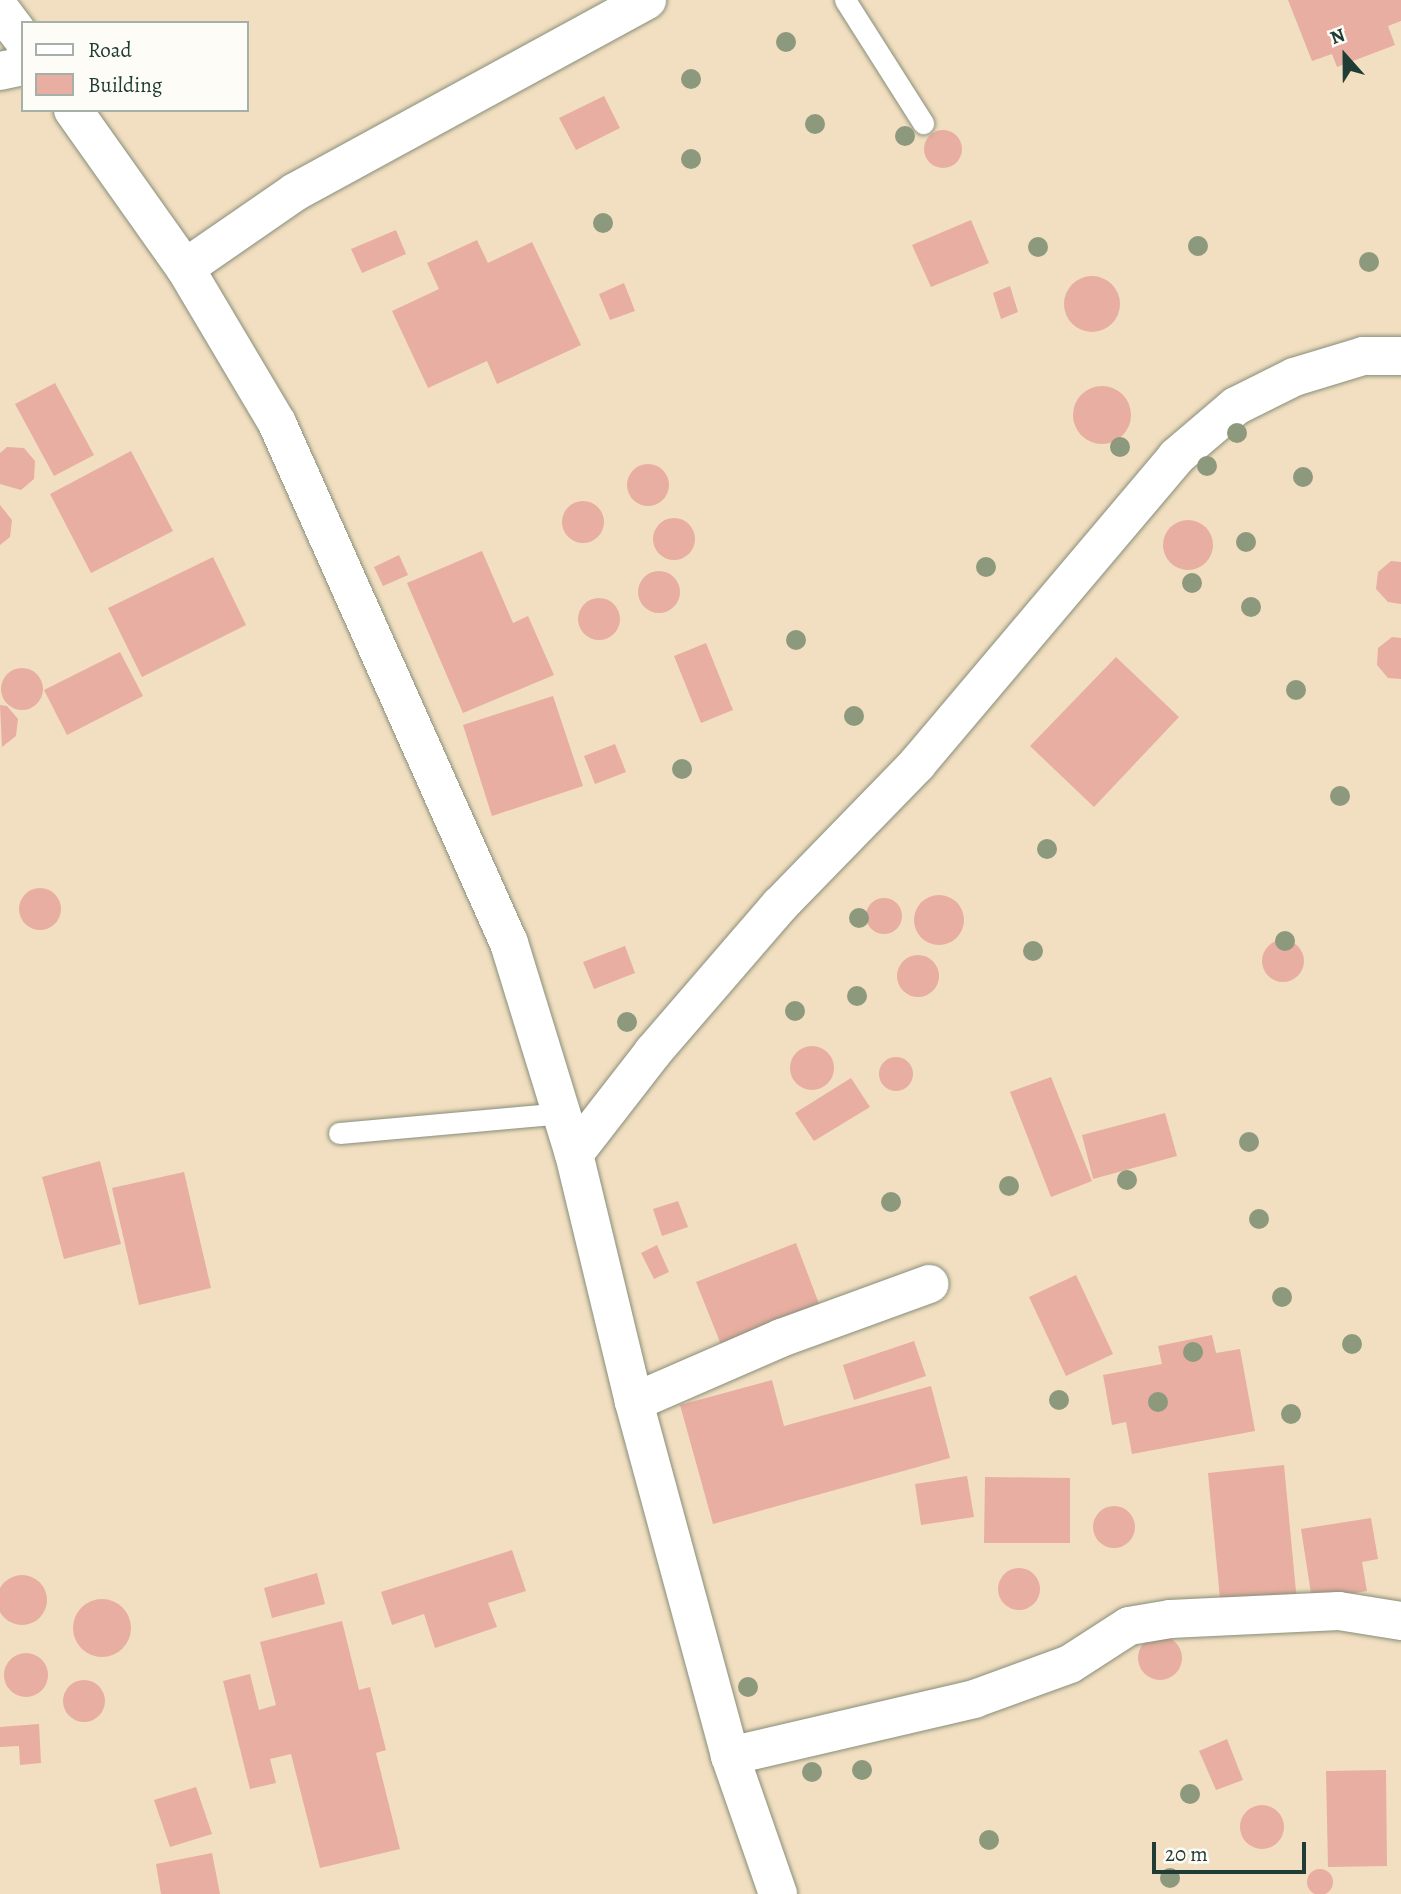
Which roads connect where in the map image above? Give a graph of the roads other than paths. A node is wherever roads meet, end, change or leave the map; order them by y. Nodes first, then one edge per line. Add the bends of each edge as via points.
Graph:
1 (647, 0) edge
2 (845, 0) edge
3 (0, 9) edge
4 (21, 37) edge
5 (21, 66) edge
6 (0, 71) edge
7 (74, 112) edge
8 (923, 123) dead end
9 (185, 268) junction
10 (1401, 356) edge
11 (561, 1113) junction
12 (339, 1133) dead end
13 (574, 1154) junction
14 (929, 1284) dead end
15 (634, 1402) junction
16 (1401, 1620) edge
17 (730, 1756) junction
18 (778, 1894) edge

1 - 9 street via 295,192
2 - 8 lane
3 - 4 street
5 - 6 street
7 - 9 street
9 - 11 street via 277,423 345,572 509,943
10 - 13 street via 1363,356 1294,377 1236,406 1176,457 918,764 780,905 653,1052
11 - 12 lane
11 - 13 street
13 - 15 street
14 - 15 street via 781,1338
15 - 17 street
16 - 17 street via 1339,1611 1170,1619 1129,1626 1070,1664 974,1699
17 - 18 street

